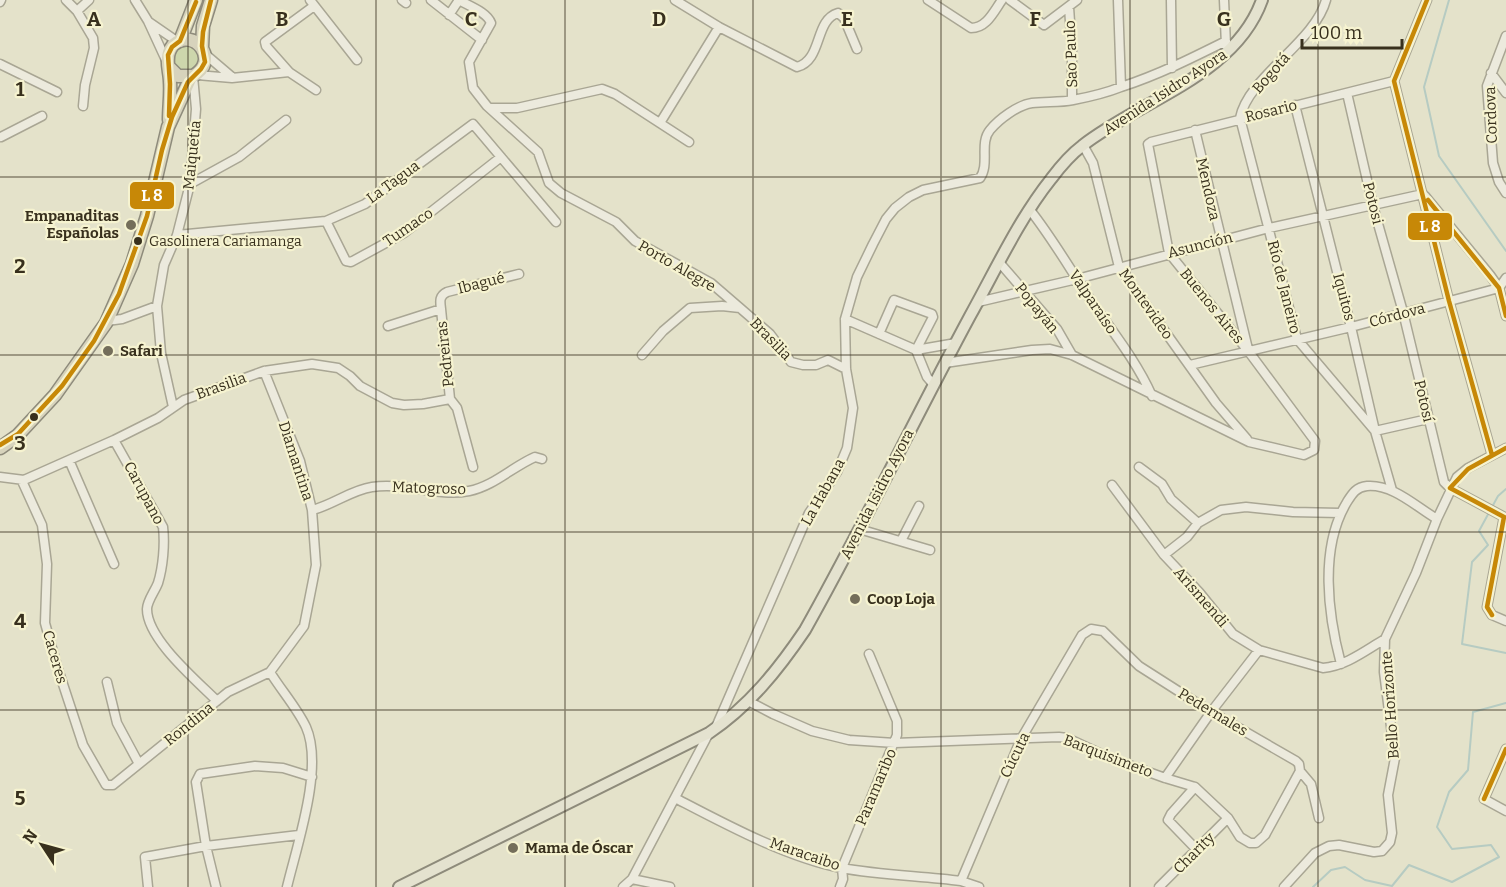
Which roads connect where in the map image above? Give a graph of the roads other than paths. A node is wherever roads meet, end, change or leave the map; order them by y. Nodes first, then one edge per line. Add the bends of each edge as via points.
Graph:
1 (66, 0) edge
2 (89, 0) edge
3 (135, 0) edge
4 (196, 0) edge
5 (211, 0) edge
6 (431, 0) edge
7 (459, 0) edge
8 (675, 0) edge
9 (928, 0) edge
10 (1002, 0) edge
11 (1010, 0) edge
12 (1077, 0) edge
13 (1118, 0) edge
14 (1171, 0) edge
15 (1224, 0) edge
16 (1262, 0) edge
17 (1326, 0) edge
18 (1427, 0) edge
19 (312, 3) edge
20 (1069, 7) junction
21 (77, 11) junction
22 (449, 15) junction
23 (148, 21) junction
24 (719, 27) junction
25 (1506, 36) edge
26 (482, 40) junction
27 (1226, 41) junction
28 (179, 42) junction
29 (857, 49) dead end
30 (203, 51) junction
31 (1226, 54) junction
32 (357, 60) dead end
33 (0, 64) edge
34 (169, 66) junction
35 (1172, 68) junction
36 (289, 72) junction
37 (1491, 73) junction
38 (194, 76) junction
39 (232, 78) junction
40 (1394, 81) junction
41 (1121, 87) junction
42 (316, 90) dead end
43 (57, 92) dead end
44 (1347, 93) junction
45 (1506, 93) edge
46 (1072, 100) junction
47 (1295, 105) junction
48 (83, 106) dead end
49 (489, 107) junction
50 (42, 116) dead end
51 (1240, 118) junction
52 (286, 120) dead end
53 (660, 123) junction
54 (168, 127) junction
55 (1195, 130) junction
56 (0, 139) edge
57 (689, 142) dead end
58 (1148, 144) joint
59 (1083, 145) junction
60 (501, 157) junction
61 (190, 184) junction
62 (1506, 193) edge
63 (1423, 194) junction
64 (1372, 206) junction
65 (1030, 210) junction
66 (1322, 216) junction
67 (326, 221) junction
68 (555, 222) dead end
69 (1269, 228) junction
70 (177, 235) junction
71 (1221, 241) junction
72 (1169, 253) junction
73 (999, 261) junction
74 (1119, 267) junction
75 (519, 274) dead end
76 (1506, 278) edge
77 (1077, 279) junction
78 (1498, 288) junction
79 (1024, 291) junction
80 (1449, 301) junction
81 (978, 302) junction
82 (158, 306) junction
83 (740, 308) junction
84 (441, 309) junction
85 (1403, 312) junction
86 (1506, 316) edge
87 (845, 319) junction
88 (107, 321) junction
89 (388, 326) dead end
90 (1352, 327) junction
91 (879, 333) junction
92 (1297, 339) junction
93 (956, 343) junction
94 (916, 350) junction
95 (1248, 352) junction
96 (642, 355) dead end
97 (1072, 356) junction
98 (945, 363) junction
99 (1190, 365) junction
100 (846, 369) junction
101 (264, 371) junction
102 (933, 384) junction
103 (1152, 396) junction
104 (450, 399) junction
105 (173, 407) junction
106 (1428, 419) junction
107 (1375, 431) junction
108 (114, 440) junction
109 (1249, 442) junction
110 (1, 446) edge
111 (1506, 448) edge
112 (1492, 455) junction
113 (542, 459) dead end
114 (69, 460) junction
115 (472, 467) dead end
116 (1139, 467) dead end
117 (0, 477) edge
118 (22, 481) junction
119 (1112, 485) dead end
120 (1450, 488) junction
121 (1392, 490) junction
122 (919, 506) dead end
123 (312, 510) junction
124 (1340, 513) junction
125 (1505, 517) edge
126 (1437, 519) junction
127 (1198, 523) junction
128 (859, 529) junction
129 (901, 541) junction
130 (930, 550) dead end
131 (1164, 555) junction
132 (114, 564) dead end
133 (1496, 565) junction
134 (1506, 569) edge
135 (1506, 621) edge
136 (1082, 635) joint
137 (1385, 639) junction
138 (1259, 650) junction
139 (869, 654) dead end
140 (1341, 664) junction
141 (270, 672) junction
142 (107, 682) dead end
143 (748, 700) junction
144 (217, 701) junction
145 (1211, 712) junction
146 (712, 730) junction
147 (1021, 739) junction
148 (895, 742) junction
149 (1506, 750) edge
150 (139, 764) junction
151 (1300, 771) junction
152 (312, 777) junction
153 (1165, 778) junction
154 (113, 785) joint
155 (1196, 787) junction
156 (675, 798) junction
157 (1506, 811) edge
158 (1228, 818) junction
159 (1319, 818) dead end
160 (300, 835) junction
161 (206, 846) junction
162 (1196, 849) junction
163 (842, 868) junction
164 (632, 879) junction
165 (961, 880) junction
166 (148, 887) edge
167 (216, 887) edge
168 (287, 887) edge
169 (399, 887) edge
170 (623, 887) edge
171 (670, 887) edge
172 (840, 887) edge
173 (979, 887) edge
174 (1159, 887) edge
175 (1284, 887) edge

1 - 21 street
2 - 21 street
3 - 23 street
4 - 28 highway
5 - 30 highway via 203,26
6 - 22 street
7 - 22 street
7 - 26 street, Porto Alegre via 490,19
8 - 24 street
9 - 10 street via 971,28 978,28
11 - 20 street via 1044,25
12 - 20 street
13 - 41 street
14 - 35 street
15 - 27 street
16 - 31 main road, Avenida Isidro Ayora via 1245,33
17 - 51 street, Bogotá via 1316,21 1256,89 1242,108
18 - 40 street
19 - 32 street
19 - 36 street via 265,42
20 - 46 street, Sao Paulo
21 - 48 street via 93,38 94,48
22 - 26 street
23 - 28 street
23 - 34 street
24 - 29 street via 799,68 818,46 825,22 838,13
24 - 53 street
25 - 37 street, Cordova
26 - 49 street, Porto Alegre via 469,62 473,88
27 - 31 street
27 - 35 street
28 - 30 highway via 192,41
28 - 34 highway via 169,52
30 - 38 highway via 204,64
30 - 39 street
31 - 59 main road, Avenida Isidro Ayora
33 - 43 street
34 - 38 highway via 178,76
34 - 54 highway
35 - 41 street
36 - 39 street
36 - 42 street
37 - 45 street
37 - 62 street, Cordova via 1487,86 1492,152 1499,182
38 - 39 street
38 - 54 highway
38 - 61 street, Maiquetía via 196,109
40 - 44 street, Rosario
40 - 63 street
41 - 46 street
44 - 47 street, Rosario
44 - 64 street, Potosi
46 - 87 street, La Habana via 1026,104 987,134 980,178 923,190 895,208 857,277
47 - 51 street, Rosario
47 - 66 street, Iquitos
49 - 53 street via 517,108 602,88
49 - 83 street, Porto Alegre via 538,152 549,183 561,193 616,222 635,241 711,283
50 - 56 street
51 - 55 street, Rosario
51 - 69 street, Río de Janeiro
52 - 61 street via 239,157
53 - 57 street
54 - 88 highway via 132,264
55 - 58 street, Rosario
55 - 71 street, Mendoza
58 - 72 street, Buenos Aires
59 - 65 main road, Avenida Isidro Ayora via 1050,180
59 - 74 street, Montevideo via 1093,163
60 - 67 street, La Tagua via 473,124 365,204
60 - 67 street, Tumaco via 404,232 351,262 346,261
60 - 68 street, La Tagua
61 - 70 street, Maiquetía
63 - 64 street, Asunción
63 - 78 street
63 - 80 street
64 - 66 street, Asunción
64 - 85 street, Potosi
65 - 73 main road, Avenida Isidro Ayora
65 - 77 street, Valparaíso
66 - 69 street, Asunción
66 - 90 street, Iquitos
67 - 70 street, La Tagua
69 - 71 street, Asunción
69 - 92 street, Río de Janeiro
70 - 82 street, Maiquetía via 164,265
71 - 72 street, Asunción
71 - 95 street, Mendoza
72 - 74 street, Asunción
72 - 95 street, Buenos Aires
73 - 79 street, Popayán
73 - 81 main road, Avenida Isidro Ayora
74 - 77 street, Asunción
74 - 99 street, Montevideo
75 - 84 street, Ibagué via 442,294
76 - 78 street
77 - 79 street, Asunción
77 - 103 street, Valparaíso via 1144,377
78 - 80 street, Córdova
78 - 86 street
79 - 81 street, Asunción
79 - 97 street, Popayán via 1057,329
80 - 85 street, Córdova
80 - 112 street
81 - 93 main road, Avenida Isidro Ayora
82 - 88 street via 122,320
82 - 105 street, Maiquetía via 161,353
83 - 96 street, Brasilia via 690,308
83 - 100 street, Brasilia via 770,334 791,362 816,365 828,360
84 - 89 street, Ibagué
84 - 104 street, Pedreiras
85 - 90 street, Córdova
85 - 106 street, Potosí
87 - 91 street
87 - 100 street, La Habana
88 - 110 highway via 65,383 17,436
90 - 92 street, Córdova
90 - 107 street, Iquitos
91 - 94 street
91 - 94 street via 894,300 932,314
92 - 95 street, Córdova
92 - 107 street, Río de Janeiro
93 - 94 street
93 - 98 main road, Avenida Isidro Ayora
94 - 102 street
95 - 99 street, Córdova
95 - 109 street, Buenos Aires via 1315,441 1314,450 1304,455
97 - 98 street via 1050,349
97 - 103 street
98 - 102 main road, Avenida Isidro Ayora
99 - 109 street, Montevideo
100 - 146 street, La Habana via 853,408 847,448 837,472 809,513
101 - 104 street, Brasilia via 312,364 338,368 360,386 392,403 423,404
101 - 105 street, Brasilia
101 - 123 street, Diamantina via 300,461
102 - 128 main road, Avenida Isidro Ayora
103 - 109 street
104 - 115 street, Pedreiras via 457,408
105 - 108 street, Brasilia
106 - 107 street
106 - 120 street, Potosí via 1444,482
107 - 121 street, Iquitos
108 - 114 street, Brasilia
108 - 144 street, Carupano via 163,527 160,577 147,607 151,625 167,651
111 - 112 street, Bello Horizonte
112 - 120 street, Bello Horizonte via 1468,468
113 - 123 street, Matogroso via 534,457 490,483 467,491 372,487
114 - 118 street, Brasilia
114 - 132 street
116 - 127 street via 1162,484 1171,499
117 - 118 street
118 - 154 street, Caceres via 42,525 47,564 45,623 57,666 83,745 101,779 106,785
119 - 131 street, Arismendi
120 - 125 street
120 - 126 street, Bello Horizonte
121 - 124 street via 1360,487
121 - 126 street
122 - 129 street
123 - 141 street, Diamantina via 316,565 304,626
124 - 127 street via 1246,507 1221,510
124 - 140 street via 1333,537 1329,580 1332,629
125 - 133 street
126 - 137 street, Bello Horizonte
127 - 131 street
128 - 129 street
128 - 143 main road, Avenida Isidro Ayora via 805,630 771,677
129 - 130 street
131 - 138 street, Arismendi via 1233,634
133 - 134 street
133 - 135 street via 1487,607 1492,615
136 - 145 street, Pedernales via 1091,628 1103,631 1139,666
136 - 147 street, Cúcuta
137 - 140 street, Arismendi
137 - 175 street, Bello Horizonte via 1384,672 1395,758 1388,795 1390,842 1382,851 1374,852 1329,846 1308,859
138 - 140 street, Arismendi via 1323,668
138 - 145 street
139 - 148 street, Paramaribo via 897,721
141 - 144 street, Rondina
141 - 152 street via 307,728
142 - 150 street via 117,723
143 - 146 main road, Avenida Isidro Ayora
143 - 148 street, Barquisimeto via 821,734
144 - 150 street, Rondina
145 - 151 street, Pedernales via 1296,761
145 - 153 street
146 - 156 street, La Habana
146 - 169 main road, Avenida Isidro Ayora
147 - 148 street, Barquisimeto
147 - 153 street, Barquisimeto via 1067,738
147 - 165 street, Cúcuta
148 - 163 street, Paramaribo
149 - 157 street via 1484,799
150 - 154 street, Rondina
151 - 158 street, Barquisimeto via 1282,807 1256,843 1244,840
151 - 159 street, Pedernales via 1311,784
152 - 160 street
152 - 161 street via 283,768 255,766 200,774 196,782
153 - 155 street, Barquisimeto
155 - 158 street, Barquisimeto
155 - 162 street via 1168,820
156 - 163 street, Maracaibo via 789,852
156 - 164 street, La Habana
158 - 162 street, Charity
160 - 161 street
160 - 168 street
161 - 166 street via 146,857
161 - 167 street
162 - 174 street, Charity
163 - 165 street, Maracaibo
163 - 172 street, Paramaribo
164 - 170 street, La Habana
164 - 171 street
165 - 173 street, Maracaibo

